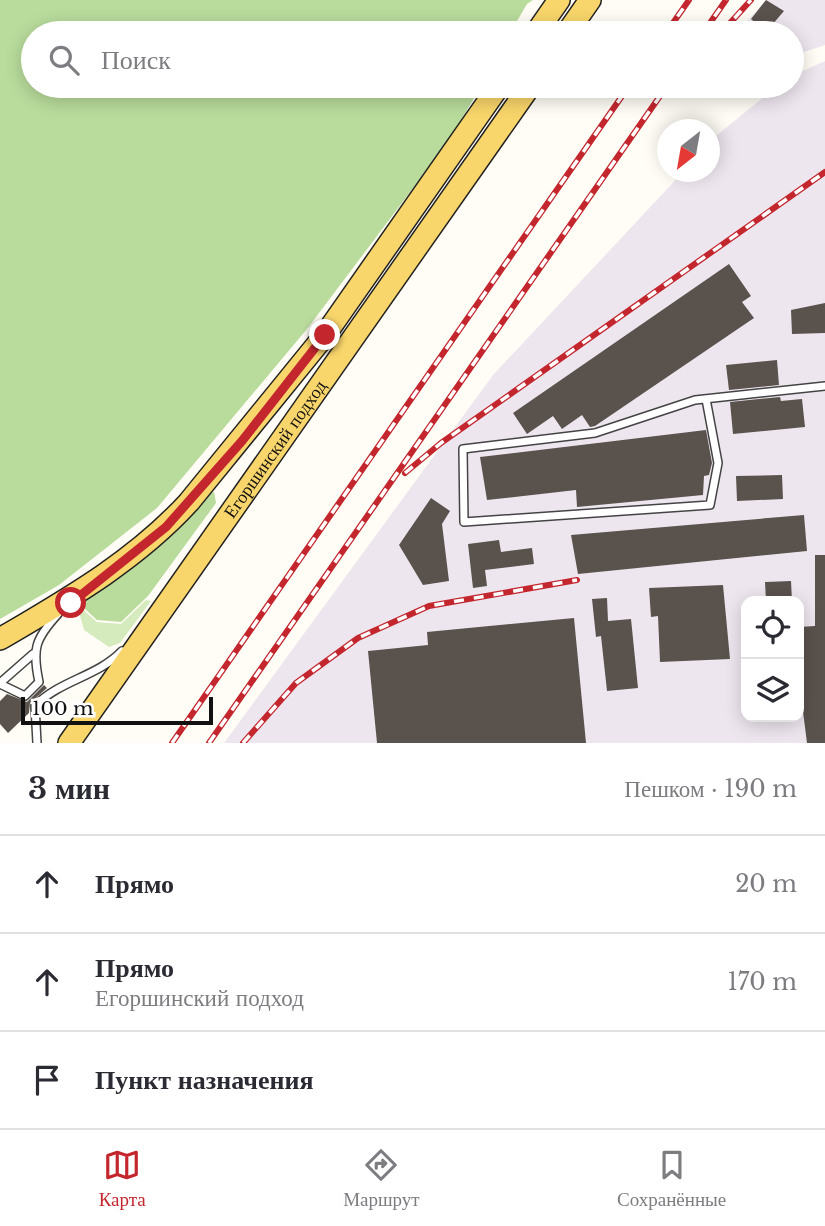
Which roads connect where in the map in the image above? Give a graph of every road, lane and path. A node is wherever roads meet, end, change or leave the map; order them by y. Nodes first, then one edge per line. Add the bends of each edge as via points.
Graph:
1 (559, 0) edge
2 (590, 0) edge
3 (544, 21) edge
4 (575, 21) edge
5 (491, 98) edge
6 (522, 98) edge
7 (825, 386) edge
8 (706, 399) junction
9 (197, 562) junction
10 (100, 580) junction
11 (0, 639) edge
12 (33, 654) junction
13 (0, 684) edge
14 (37, 743) edge
15 (69, 743) edge

1 - 3 main road
2 - 4 main road
5 - 10 main road, Егоршинский подход via 286,387 166,527
6 - 9 main road, Егоршинский подход
7 - 8 lane
8 - 8 lane via 595,433 463,449 464,522 710,505 718,463
9 - 14 lane via 113,660 49,691 35,706
9 - 15 main road, Егоршинский подход
10 - 11 main road, Егоршинский подход
10 - 12 lane via 60,611
12 - 13 lane
12 - 13 lane via 39,682 25,696

